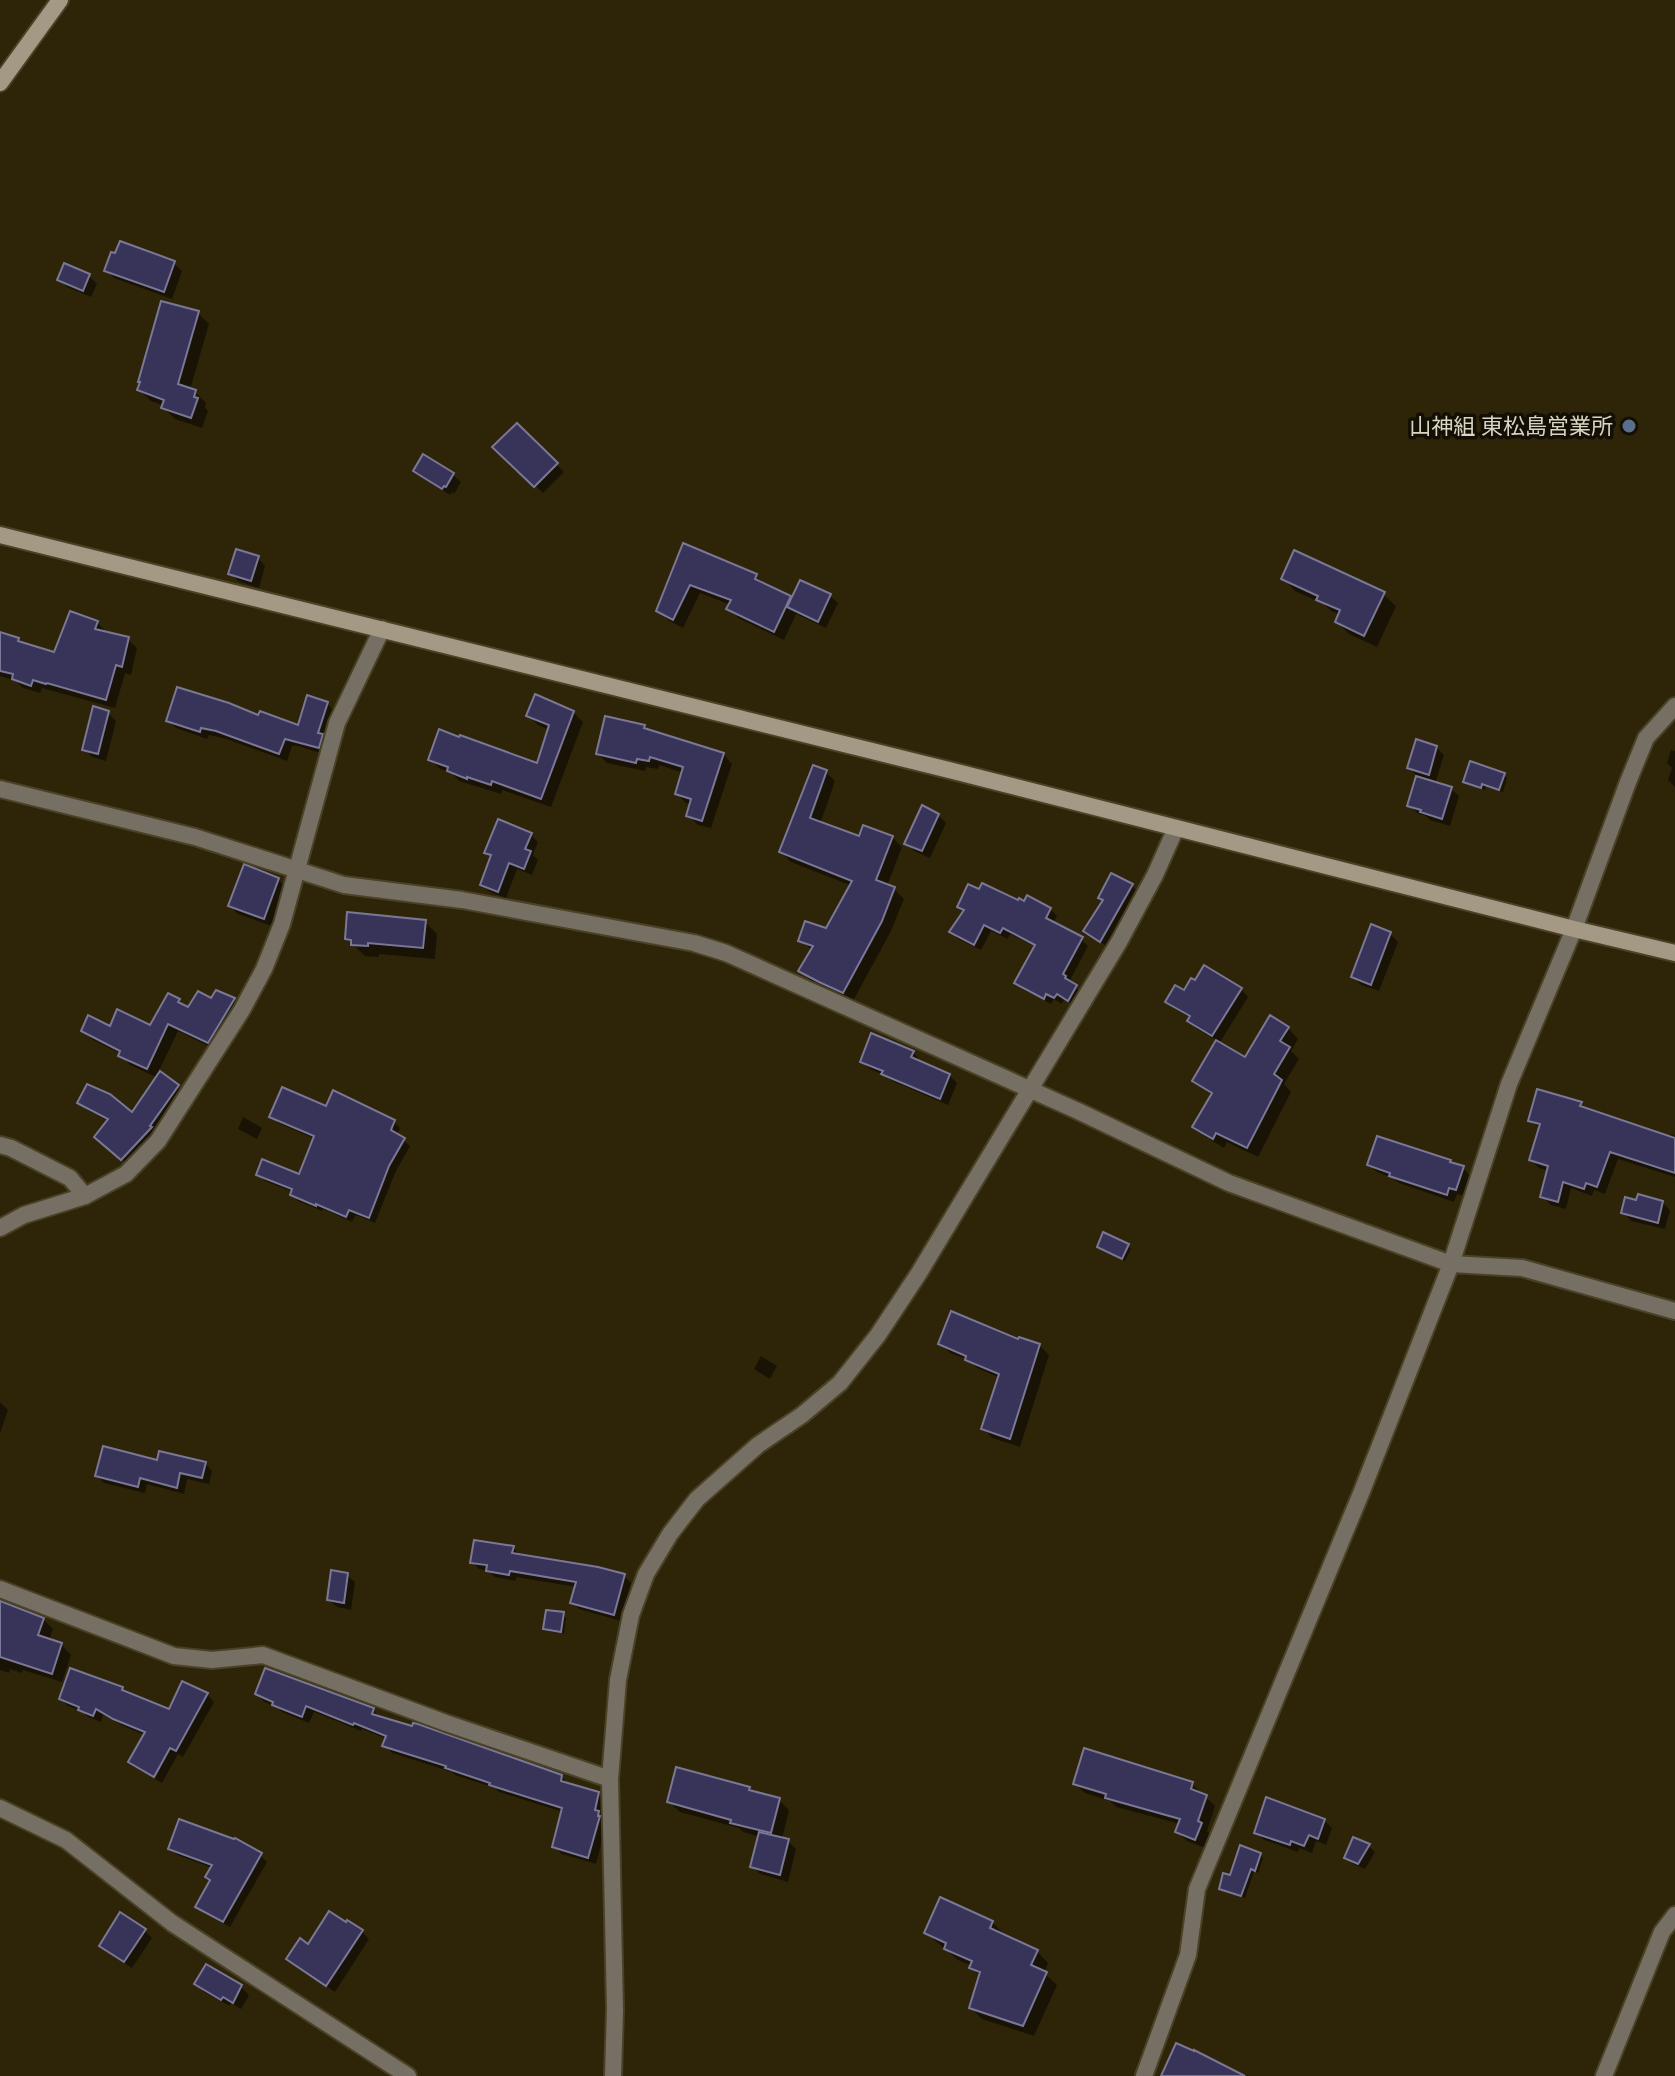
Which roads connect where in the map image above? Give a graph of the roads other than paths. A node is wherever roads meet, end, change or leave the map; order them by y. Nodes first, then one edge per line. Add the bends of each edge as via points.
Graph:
1 (60, 0) edge
2 (0, 83) edge
3 (0, 535) edge
4 (382, 629) junction
5 (1675, 706) edge
6 (0, 789) edge
7 (1176, 828) junction
8 (297, 871) junction
9 (1574, 929) junction
10 (1675, 953) edge
11 (1029, 1089) junction
12 (0, 1145) edge
13 (85, 1196) junction
14 (0, 1228) edge
15 (1451, 1264) junction
16 (1675, 1311) edge
17 (0, 1589) edge
18 (610, 1779) junction
19 (0, 1808) edge
20 (1675, 1916) edge
21 (408, 2076) edge
22 (613, 2076) edge
23 (1144, 2076) edge
24 (1604, 2076) edge

1 - 2 street
3 - 4 street
4 - 7 street
4 - 8 street via 337,723
5 - 9 street via 1646,738
6 - 8 street via 195,837
7 - 9 street
7 - 11 street via 1119,942
8 - 11 street via 344,885 462,900 694,943
8 - 13 street via 264,969 158,1141 126,1174
9 - 10 street
9 - 15 street via 1509,1084
11 - 15 street via 1229,1183
11 - 18 street via 919,1273 861,1358 840,1383 697,1499 670,1534 646,1574 631,1615 618,1680
12 - 13 street via 70,1178
13 - 14 street
15 - 16 street via 1522,1268
15 - 23 street via 1197,1889 1188,1955
17 - 18 street via 174,1656 212,1660 263,1655
18 - 22 street
19 - 21 street via 66,1840 172,1923
20 - 24 street via 1662,1932

